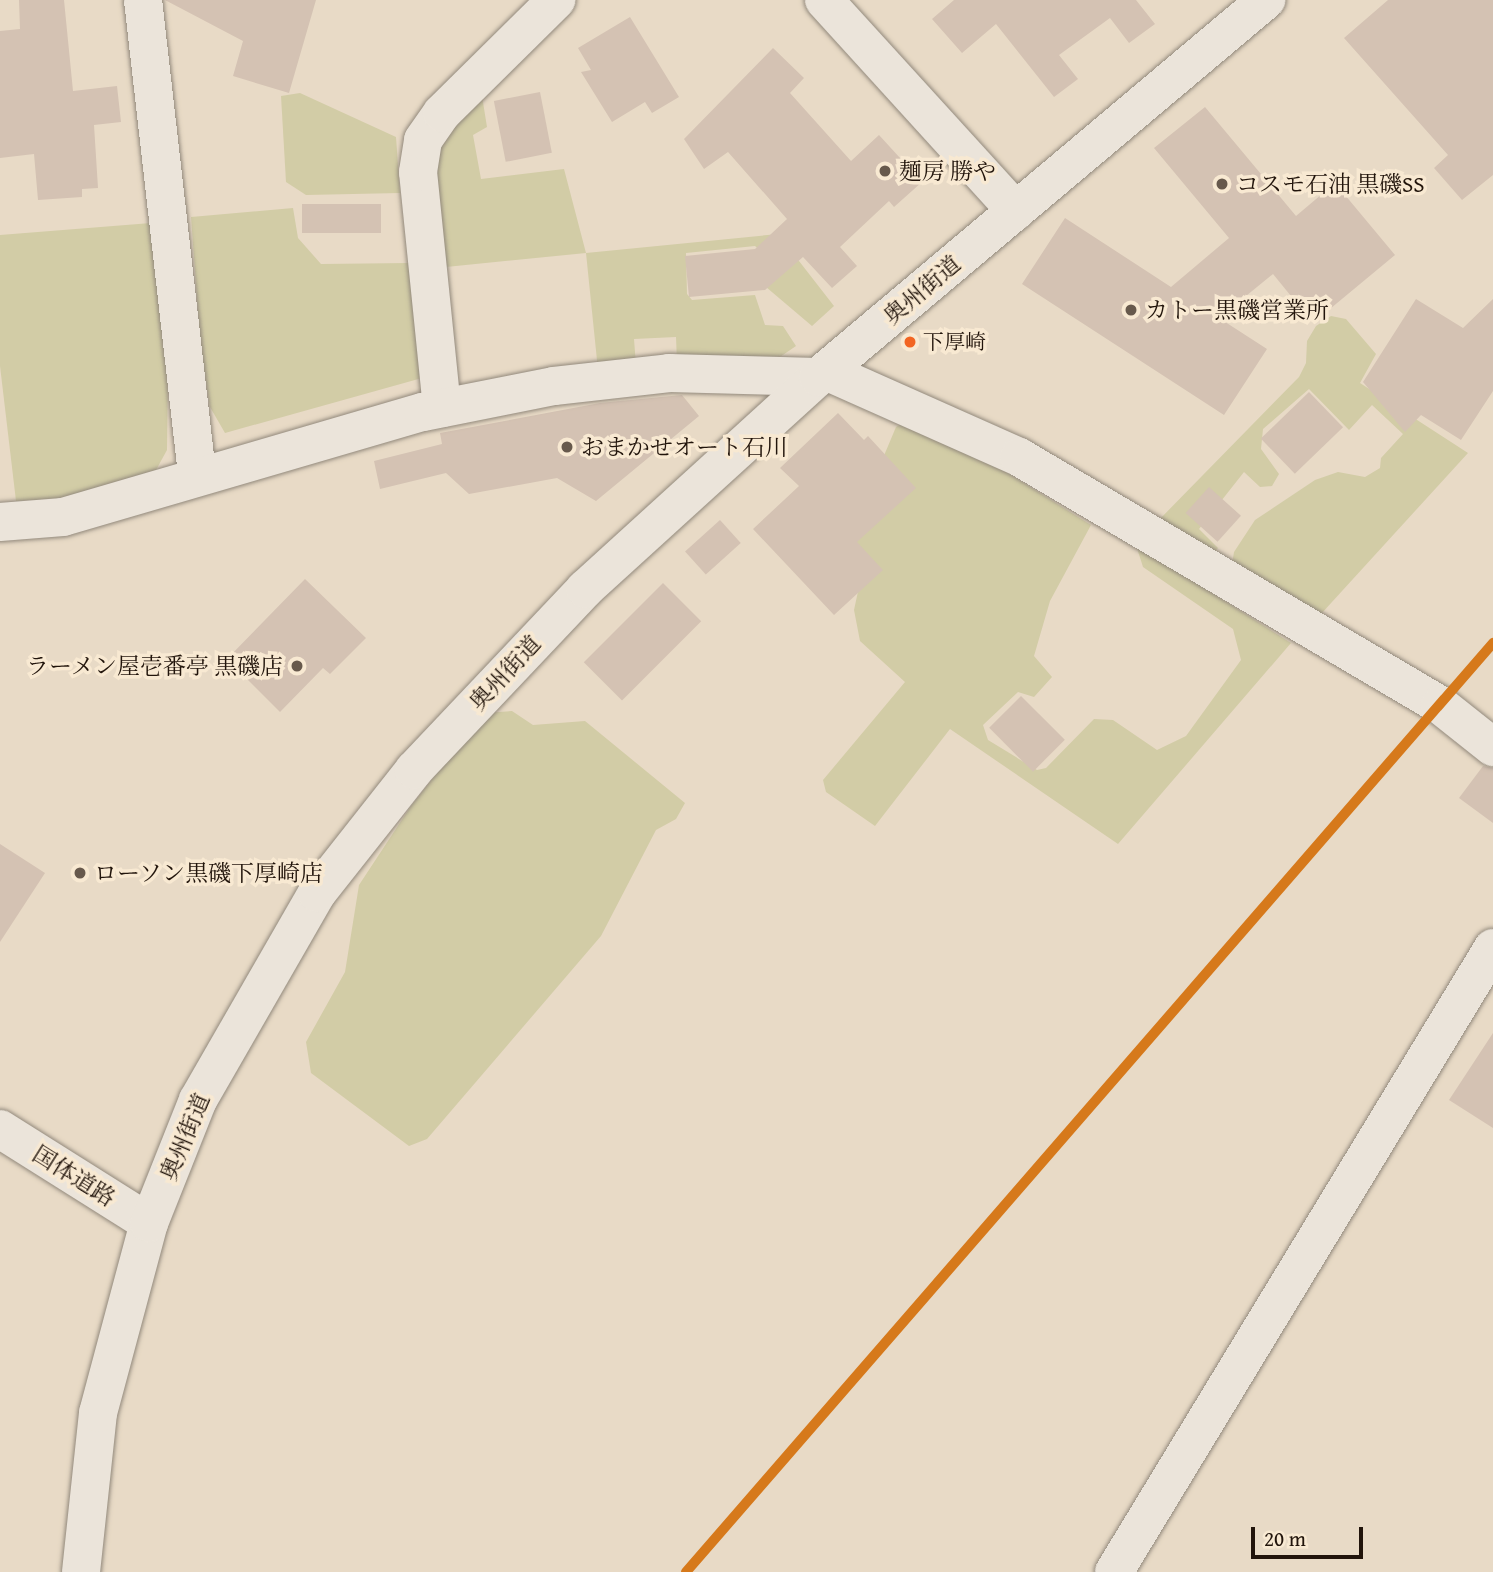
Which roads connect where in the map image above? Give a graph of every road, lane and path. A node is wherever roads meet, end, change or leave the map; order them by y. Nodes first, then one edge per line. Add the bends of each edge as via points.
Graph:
1 (143, 0) edge
2 (556, 0) edge
3 (824, 0) edge
4 (1266, 0) edge
5 (1016, 211) junction
6 (822, 374) junction
7 (442, 408) junction
8 (197, 477) junction
9 (0, 522) edge
10 (1493, 747) edge
11 (1493, 948) edge
12 (0, 1129) edge
13 (149, 1223) junction
14 (81, 1572) edge
15 (1114, 1572) edge

1 - 8 street
2 - 7 street via 442,113 423,140 418,173
3 - 5 street
4 - 5 street, 奥州街道
5 - 6 street, 奥州街道
6 - 7 street via 669,373 554,386
6 - 10 street via 1019,457 1440,705
6 - 13 street, 奥州街道 via 585,589 414,771 341,862 317,893 198,1100
7 - 8 street
8 - 9 street via 63,517
11 - 15 street
12 - 13 street, 国体道路
13 - 14 street, 奥州街道 via 98,1413

